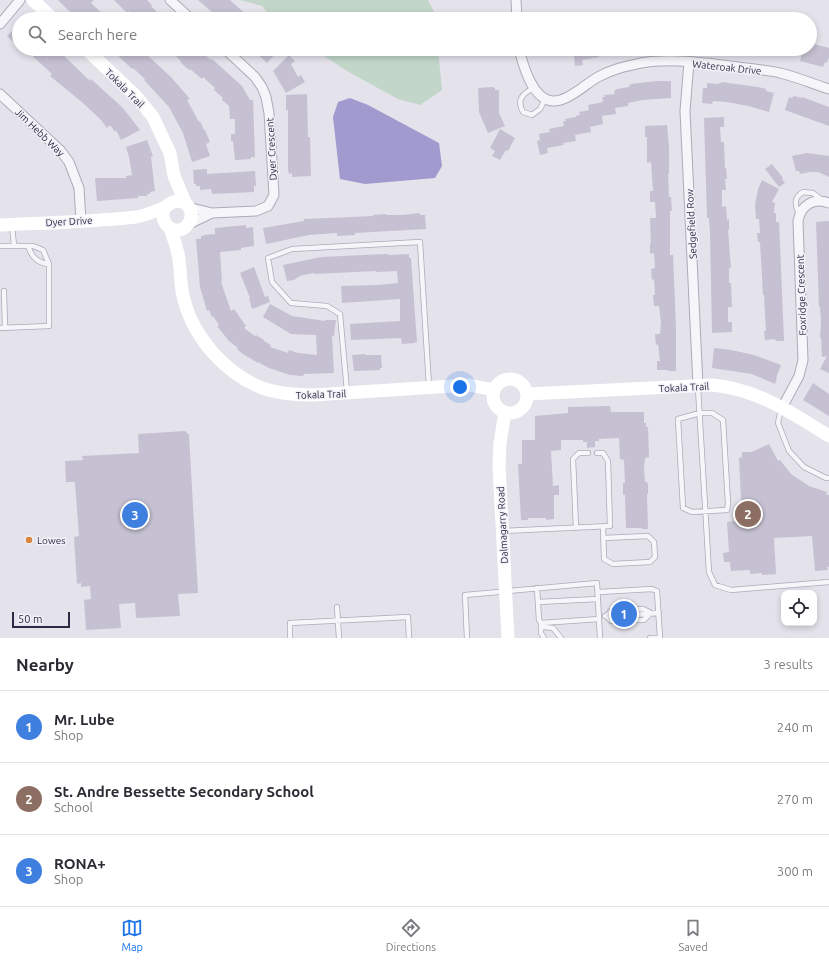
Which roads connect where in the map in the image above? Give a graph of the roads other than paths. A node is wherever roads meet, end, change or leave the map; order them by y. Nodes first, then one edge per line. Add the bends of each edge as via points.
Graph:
1 (20, 0) edge
2 (33, 0) edge
3 (170, 0) edge
4 (516, 0) edge
5 (46, 12) edge
6 (183, 12) edge
7 (517, 12) edge
8 (0, 24) edge
9 (93, 56) edge
10 (232, 56) edge
11 (521, 56) edge
12 (689, 62) junction
13 (534, 88) junction
14 (829, 89) edge
15 (0, 94) edge
16 (545, 99) junction
17 (174, 176) junction
18 (826, 202) edge
19 (167, 205) junction
20 (187, 205) junction
21 (212, 213) junction
22 (799, 214) junction
23 (138, 216) junction
24 (81, 220) junction
25 (6, 225) edge
26 (186, 226) junction
27 (168, 227) junction
28 (14, 245) junction
29 (0, 246) edge
30 (28, 246) junction
31 (179, 259) junction
32 (49, 264) junction
33 (4, 291) dead end
34 (2, 328) edge
35 (698, 386) junction
36 (429, 388) junction
37 (494, 390) junction
38 (347, 393) junction
39 (527, 394) junction
40 (782, 408) junction
41 (505, 412) junction
42 (700, 414) junction
43 (829, 436) edge
44 (588, 453) dead end
45 (597, 453) dead end
46 (829, 478) edge
47 (705, 512) junction
48 (603, 527) junction
49 (576, 528) junction
50 (502, 532) junction
51 (604, 538) junction
52 (829, 582) edge
53 (537, 588) junction
54 (505, 591) junction
55 (599, 592) junction
56 (598, 598) junction
57 (538, 602) junction
58 (338, 607) dead end
59 (630, 612) dead end
60 (619, 613) dead end
61 (651, 613) junction
62 (659, 613) junction
63 (606, 616) junction
64 (599, 618) junction
65 (338, 620) junction
66 (631, 620) dead end
67 (619, 621) dead end
68 (541, 622) junction
69 (290, 638) edge
70 (339, 638) edge
71 (409, 638) edge
72 (467, 638) edge
73 (508, 638) edge
74 (544, 638) edge
75 (561, 638) edge
76 (600, 638) edge
77 (650, 638) edge
78 (660, 638) edge

1 - 8 street
2 - 5 street
3 - 6 street
4 - 7 street
9 - 17 street, Tokala Trail via 136,96 153,117 170,153
10 - 21 street, Dyer Crescent via 255,77 266,97 274,195 268,206 256,211
11 - 13 street
12 - 14 street, Wateroak Drive via 778,73
12 - 16 street, Wateroak Drive via 662,61 620,67 598,77 565,99
12 - 35 street, Sedgefield Row via 685,111
13 - 16 street
13 - 16 lane via 525,92 522,97 520,107 523,112 532,115 540,109
15 - 24 street, Jim Hebb Way via 60,150 69,162 79,188
17 - 19 street, Tokala Trail
17 - 20 street, Tokala Trail
18 - 22 street via 809,203
18 - 22 lane via 813,193 803,192 796,199 795,205
19 - 20 street via 177,201
19 - 23 street, Dyer Drive
19 - 27 street via 162,216
20 - 21 street, Dyer Crescent
20 - 26 street via 191,215
21 - 26 street, Dyer Crescent
22 - 40 street, Foxridge Crescent via 803,360 799,376
23 - 24 street, Dyer Drive
23 - 27 street, Dyer Drive
24 - 25 street, Dyer Drive
25 - 28 lane
26 - 27 street via 174,230
26 - 31 street, Tokala Trail
27 - 31 street, Tokala Trail
28 - 29 lane
28 - 30 lane
30 - 32 lane via 30,253 37,260
30 - 32 lane via 43,250
31 - 38 street, Tokala Trail via 184,299 192,322 205,343 222,361 262,388 288,394
32 - 34 lane via 49,326
33 - 34 lane
35 - 39 street, Tokala Trail
35 - 40 street, Tokala Trail via 713,385 737,389
35 - 42 lane
36 - 37 street, Tokala Trail via 469,385
36 - 38 street, Tokala Trail
36 - 38 lane via 420,242 292,249 268,258 272,282 291,303 327,306 340,314
37 - 39 street via 502,381 512,379 522,384
37 - 41 street via 496,406
39 - 41 street via 527,400 521,409 516,412
40 - 43 street, Tokala Trail
40 - 46 lane via 778,423 789,451 804,467
41 - 50 street, Dalmagarry Road via 499,466
42 - 47 lane
42 - 47 lane via 678,419 683,508 692,512
42 - 47 lane via 712,413 723,420 728,503 727,510
44 - 49 lane via 579,453 573,459
45 - 48 lane via 603,453 608,461 610,526
47 - 52 lane via 708,572 715,585 731,590
48 - 49 lane
48 - 51 lane
49 - 50 lane
50 - 54 street, Dalmagarry Road
51 - 51 lane via 604,559 613,564 650,562 655,556 654,542 648,536
53 - 54 lane
53 - 55 lane via 597,583
53 - 57 lane
54 - 72 lane via 466,595
54 - 73 street, Dalmagarry Road
55 - 56 lane
55 - 62 lane via 652,589 657,591
56 - 57 lane
56 - 64 lane
57 - 68 lane
58 - 65 lane
59 - 61 lane
60 - 63 lane via 611,611
61 - 62 lane
61 - 66 lane via 644,620
62 - 78 lane
63 - 64 lane
63 - 67 lane via 611,621
64 - 68 lane
64 - 76 lane
65 - 69 lane via 290,623
65 - 70 lane
65 - 71 lane via 408,617
68 - 74 lane via 541,633
68 - 75 lane via 544,627 553,628
77 - 78 lane

